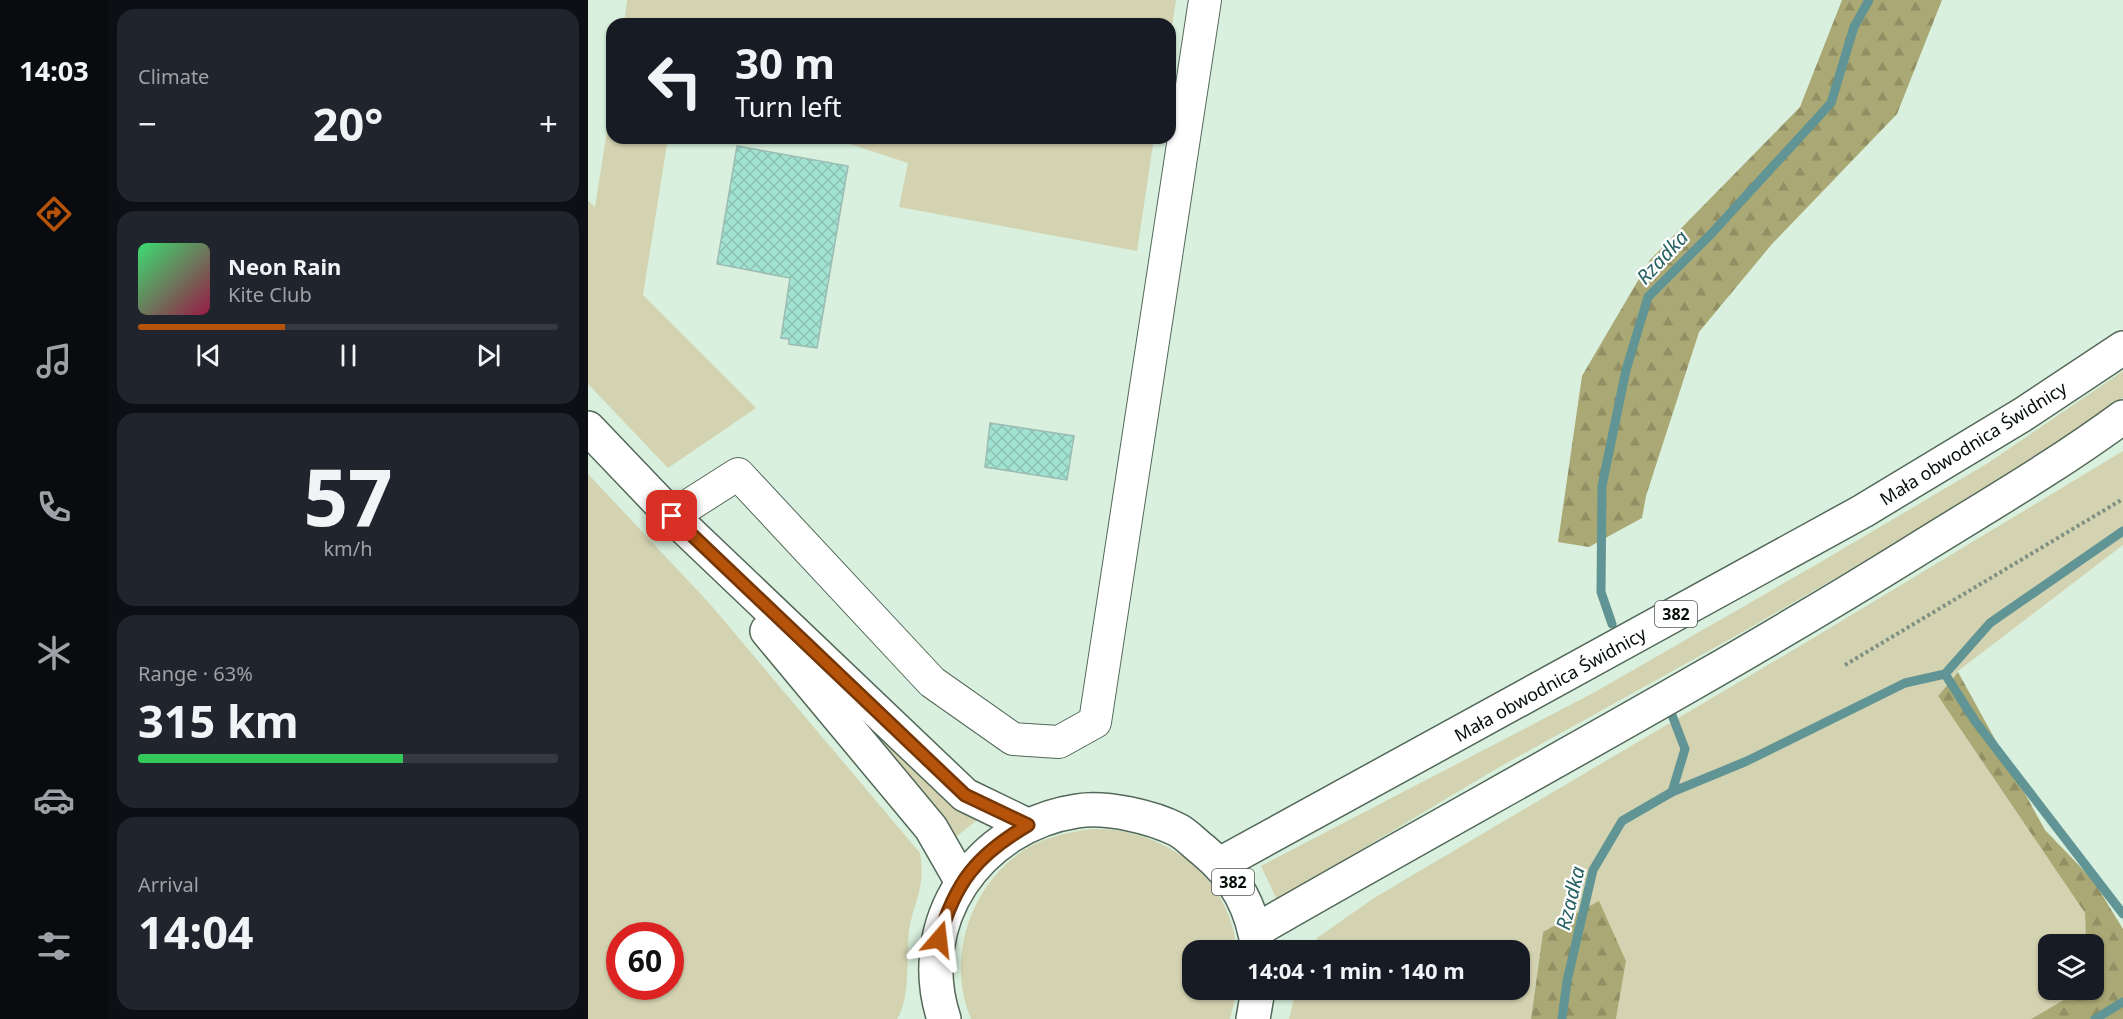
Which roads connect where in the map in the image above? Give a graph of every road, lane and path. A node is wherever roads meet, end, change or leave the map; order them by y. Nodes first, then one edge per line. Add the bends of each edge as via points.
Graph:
1 (1204, 0) edge
2 (2123, 348) edge
3 (2123, 417) edge
4 (588, 428) edge
5 (2123, 499) edge
6 (672, 516) junction
7 (1845, 665) dead end
8 (1028, 825) junction
9 (1220, 864) junction
10 (962, 882) junction
11 (1256, 940) edge
12 (1258, 940) edge
13 (1256, 1000) edge
14 (934, 1013) edge
15 (1253, 1019) edge

1 - 6 street via 1095,722 1059,742 1013,739 932,682 738,474
2 - 9 main road, Mała obwodnica Świdnicy / 382 via 2022,415 1863,511
3 - 12 main road, 382 via 2080,448 1839,598 1496,796
4 - 6 main road
5 - 7 path
6 - 8 main road via 965,795
6 - 10 main road via 930,828
8 - 9 main road, 382 via 1078,810 1130,812 1180,831
8 - 10 main road, 382 via 1002,840
9 - 11 main road, 382 via 1247,907
10 - 14 main road, 382 via 939,939
13 - 15 main road

